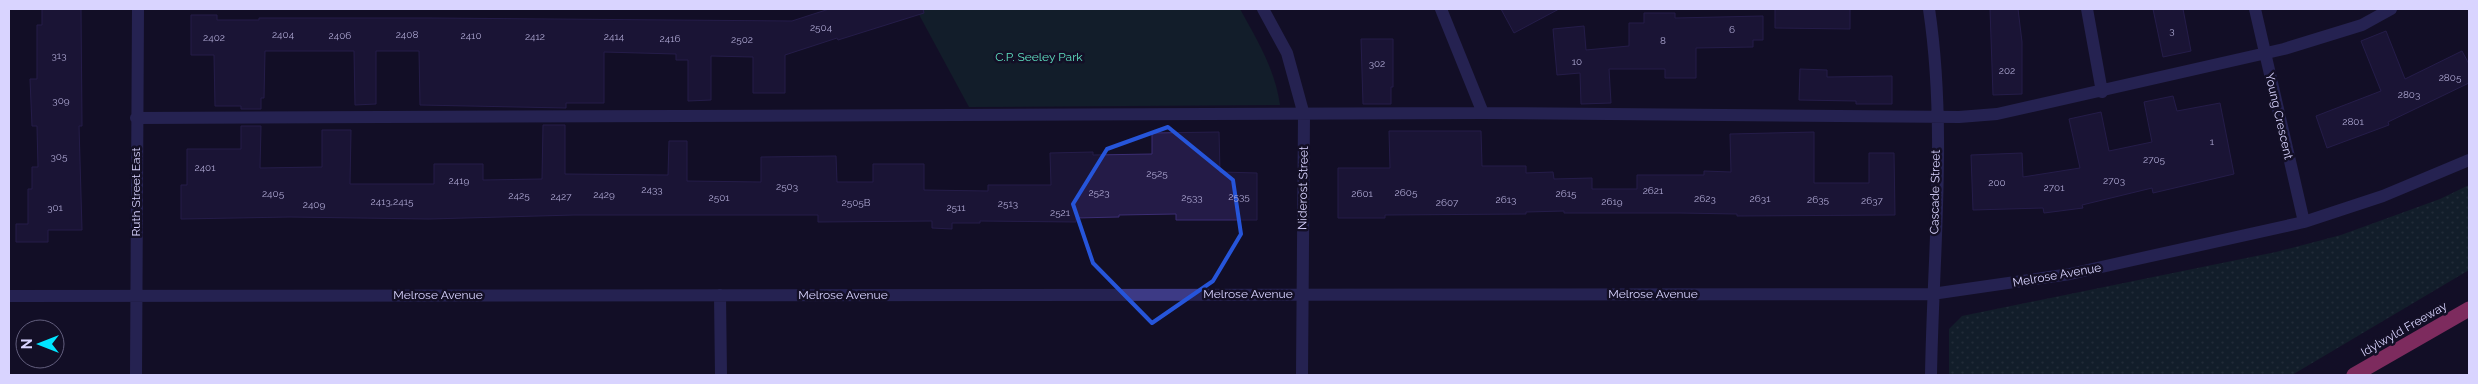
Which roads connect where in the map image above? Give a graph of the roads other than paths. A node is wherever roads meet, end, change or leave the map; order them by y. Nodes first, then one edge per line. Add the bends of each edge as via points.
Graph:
1 (138, 9) edge
2 (1263, 9) edge
3 (1441, 9) edge
4 (1928, 9) edge
5 (2087, 9) edge
6 (2256, 9) edge
7 (2391, 9) edge
8 (2265, 54) junction
9 (2102, 92) junction
10 (1483, 113) junction
11 (1304, 115) junction
12 (1937, 116) junction
13 (136, 118) junction
14 (2469, 160) edge
15 (2304, 222) junction
16 (136, 294) junction
17 (1302, 294) junction
18 (1932, 294) junction
19 (720, 295) junction
20 (9, 296) edge
21 (2469, 309) edge
22 (136, 375) edge
23 (721, 375) edge
24 (1302, 375) edge
25 (1931, 375) edge
26 (2354, 375) edge

1 - 13 street, Ruth Street East
2 - 11 street, Niderost Street via 1287,53
3 - 10 street
4 - 12 street, Cascade Street via 1934,48
5 - 9 street
6 - 8 street, Young Crescent
7 - 8 street via 2362,24
8 - 9 street
8 - 15 street, Young Crescent
9 - 12 street via 1997,114
10 - 11 street
10 - 12 street
11 - 13 street
11 - 17 street, Niderost Street
12 - 18 street, Cascade Street
13 - 16 street, Ruth Street East
14 - 15 street, Melrose Avenue via 2383,196
15 - 18 street, Melrose Avenue via 2070,274
16 - 19 street, Melrose Avenue
16 - 20 street, Melrose Avenue
16 - 22 street, Ruth Street East
17 - 18 street, Melrose Avenue
17 - 19 street, Melrose Avenue
17 - 24 street, Niderost Street
18 - 25 street, Cascade Street
19 - 23 street
21 - 26 highway, Idylwyld Freeway

